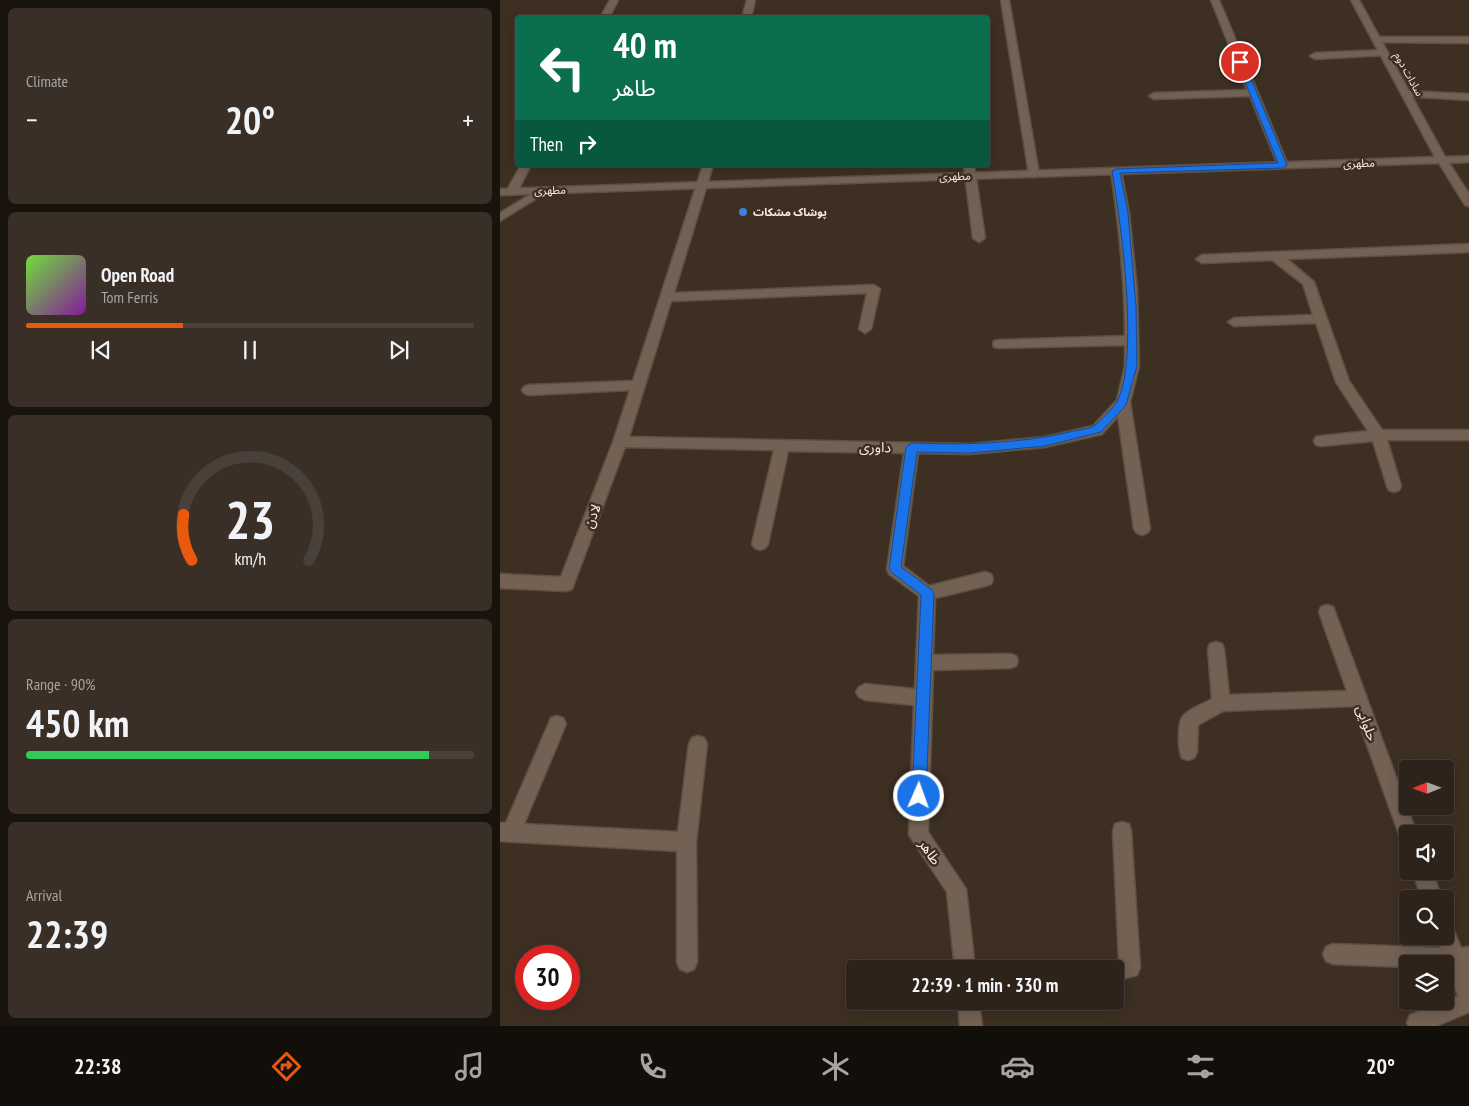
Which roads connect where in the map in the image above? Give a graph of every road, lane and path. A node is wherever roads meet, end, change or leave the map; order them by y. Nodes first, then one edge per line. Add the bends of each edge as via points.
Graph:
1 (614, 0) edge
2 (751, 0) edge
3 (1005, 0) edge
4 (1215, 0) edge
5 (1355, 0) edge
6 (606, 15) edge
7 (747, 15) edge
8 (1377, 40) junction
9 (1469, 40) edge
10 (1383, 53) junction
11 (1315, 56) dead end
12 (1253, 93) junction
13 (1406, 94) junction
14 (1154, 96) dead end
15 (1469, 97) edge
16 (1469, 159) edge
17 (1442, 160) junction
18 (1283, 165) junction
19 (525, 167) edge
20 (708, 167) edge
21 (970, 170) edge
22 (1116, 171) junction
23 (1034, 174) junction
24 (703, 185) junction
25 (541, 191) junction
26 (500, 192) edge
27 (512, 192) junction
28 (1469, 203) edge
29 (500, 218) edge
30 (979, 238) dead end
31 (1469, 248) edge
32 (1275, 256) junction
33 (1202, 259) dead end
34 (667, 297) junction
35 (1321, 319) junction
36 (1234, 322) dead end
37 (864, 328) dead end
38 (1132, 340) junction
39 (999, 344) dead end
40 (639, 385) junction
41 (529, 390) dead end
42 (1123, 402) junction
43 (1378, 435) junction
44 (1469, 435) edge
45 (1321, 441) dead end
46 (620, 442) junction
47 (782, 445) junction
48 (912, 447) junction
49 (1394, 486) dead end
50 (1142, 530) dead end
51 (760, 544) dead end
52 (985, 579) dead end
53 (500, 582) edge
54 (928, 593) junction
55 (1327, 612) dead end
56 (1216, 649) dead end
57 (1010, 661) dead end
58 (925, 663) junction
59 (865, 692) dead end
60 (923, 698) junction
61 (1358, 698) junction
62 (1221, 703) junction
63 (557, 724) dead end
64 (698, 744) dead end
65 (1188, 752) dead end
66 (1405, 825) edge
67 (1122, 831) dead end
68 (505, 832) edge
69 (686, 842) junction
70 (1453, 945) edge
71 (1333, 954) dead end
72 (1462, 958) edge
73 (964, 960) edge
74 (688, 962) dead end
75 (1124, 969) edge
76 (1469, 997) edge
77 (1469, 1002) edge
78 (970, 1010) edge
79 (1418, 1023) dead end
80 (971, 1026) edge

1 - 6 street
2 - 7 street
3 - 23 street
4 - 12 street
5 - 8 street, سادات دوم
8 - 9 street
8 - 10 street, سادات دوم
10 - 11 street
10 - 13 street, سادات دوم
12 - 14 street
12 - 18 street
13 - 15 street
13 - 17 street, سادات دوم
16 - 17 street, مطهری
17 - 18 street, مطهری
17 - 28 street, سادات دوم
18 - 22 street, مطهری
19 - 27 street
20 - 24 street, لادن
21 - 23 street, مطهری
21 - 24 street, مطهری
21 - 30 street
22 - 23 street, مطهری
22 - 38 street, داوری via 1126,242
24 - 25 street, مطهری
24 - 34 street, لادن
25 - 27 street, مطهری
25 - 29 street
26 - 27 street, مطهری
31 - 32 street
32 - 33 street
32 - 35 street via 1308,282
34 - 37 street via 874,289
34 - 40 street, لادن
35 - 36 street
35 - 43 street via 1343,382
38 - 39 street
38 - 42 street, داوری via 1132,366
40 - 41 street
40 - 46 street, لادن
42 - 48 street, داوری via 1097,430 1045,442 970,449
42 - 50 street
43 - 44 street
43 - 45 street
43 - 49 street
46 - 47 street, داوری
46 - 53 street, لادن via 566,584
47 - 48 street, داوری
47 - 51 street
48 - 54 street via 895,569
52 - 54 street
54 - 58 street, طاهر
55 - 61 street, حلوایی
56 - 62 street
57 - 58 street
58 - 60 street, طاهر
59 - 60 street
60 - 73 street, طاهر via 918,835 956,889
61 - 62 street
61 - 66 street, حلوایی
62 - 65 street via 1189,721
63 - 68 street
64 - 69 street
67 - 75 street via 1130,968
68 - 69 street
69 - 74 street
70 - 72 street
71 - 72 street
72 - 76 street
77 - 79 street
78 - 80 street

